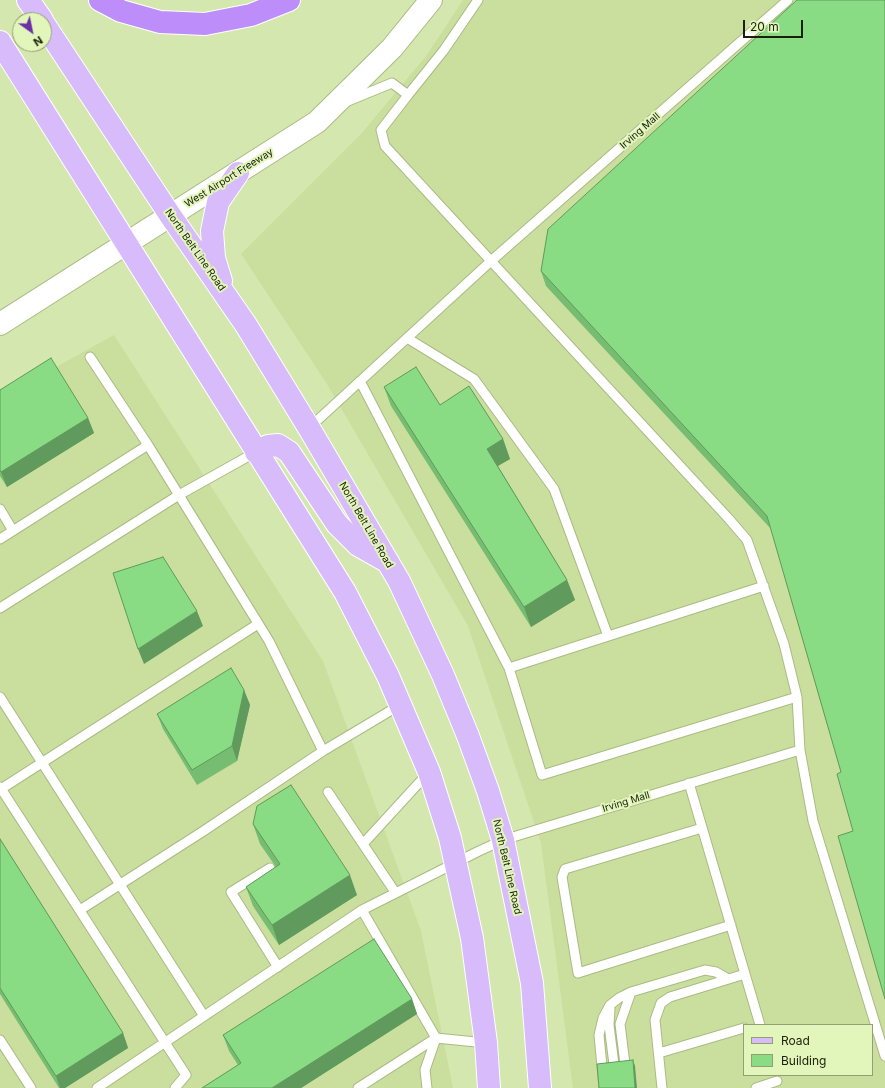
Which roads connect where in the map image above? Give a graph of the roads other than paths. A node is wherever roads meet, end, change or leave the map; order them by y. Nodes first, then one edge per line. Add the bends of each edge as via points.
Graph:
1 (28, 0) edge
2 (100, 0) edge
3 (289, 0) edge
4 (431, 0) edge
5 (478, 0) edge
6 (788, 0) edge
7 (36, 12) edge
8 (52, 36) edge
9 (0, 42) edge
10 (408, 95) junction
11 (317, 122) junction
12 (238, 172) junction
13 (170, 215) junction
14 (127, 243) junction
15 (491, 261) junction
16 (224, 293) junction
17 (0, 324) edge
18 (407, 338) junction
19 (90, 357) dead end
20 (360, 381) junction
21 (309, 428) junction
22 (148, 445) junction
23 (256, 452) junction
24 (179, 496) junction
25 (0, 509) edge
26 (13, 531) junction
27 (0, 539) edge
28 (388, 562) junction
29 (764, 586) junction
30 (0, 608) edge
31 (258, 624) junction
32 (608, 636) junction
33 (509, 668) junction
34 (0, 697) edge
35 (797, 697) junction
36 (401, 704) junction
37 (800, 750) junction
38 (323, 751) junction
39 (41, 762) junction
40 (429, 772) junction
41 (689, 783) junction
42 (1, 788) edge
43 (328, 792) dead end
44 (702, 828) junction
45 (502, 840) junction
46 (363, 844) junction
47 (455, 862) junction
48 (270, 868) edge
49 (119, 884) junction
50 (395, 892) junction
51 (80, 910) junction
52 (362, 910) junction
53 (731, 925) junction
54 (278, 967) junction
55 (745, 974) junction
56 (728, 979) junction
57 (631, 992) junction
58 (610, 1005) junction
59 (204, 1016) junction
60 (757, 1024) edge
61 (743, 1028) edge
62 (436, 1038) junction
63 (0, 1040) edge
64 (165, 1042) junction
65 (486, 1043) junction
66 (659, 1053) junction
67 (885, 1056) edge
68 (778, 1081) edge
69 (31, 1088) edge
70 (97, 1088) edge
71 (175, 1088) edge
72 (358, 1088) edge
73 (427, 1088) edge
74 (489, 1088) edge
75 (540, 1088) edge
76 (604, 1088) edge
77 (617, 1088) edge
78 (628, 1088) edge
79 (662, 1088) edge
80 (756, 1088) edge

1 - 7 main road
2 - 3 highway via 121,11 160,22 205,24 251,15
4 - 11 main road, West Airport Freeway via 392,48
5 - 10 lane via 444,50
6 - 15 lane, Irving Mall
8 - 13 main road, North Belt Line Road
9 - 14 main road
10 - 11 lane via 392,83 353,98
10 - 15 lane via 381,130 385,146
11 - 12 main road, West Airport Freeway
12 - 13 main road, West Airport Freeway
12 - 16 main road via 218,202 212,231 214,258
13 - 14 main road, West Airport Freeway
13 - 16 main road, North Belt Line Road
14 - 17 main road, West Airport Freeway
14 - 23 main road
15 - 18 lane, Irving Mall
15 - 29 lane via 734,524 747,540
16 - 21 main road, North Belt Line Road
18 - 20 lane, Irving Mall
18 - 32 lane via 474,379 554,489
19 - 22 lane
20 - 21 lane, Irving Mall
20 - 33 lane
21 - 28 main road, North Belt Line Road
22 - 24 lane
22 - 26 lane
23 - 24 lane
23 - 28 main road via 278,445 289,452 337,524 358,545
23 - 36 main road via 345,592
24 - 30 lane
24 - 31 lane
25 - 26 lane
26 - 27 lane
28 - 45 main road, North Belt Line Road via 451,696 488,791
29 - 32 lane
29 - 35 lane via 784,644
31 - 38 lane via 269,641
31 - 39 lane
32 - 33 lane
33 - 35 lane via 542,775
34 - 39 lane
35 - 37 lane
36 - 38 lane
36 - 40 main road
37 - 41 lane, Irving Mall
37 - 67 lane via 813,821
38 - 49 lane
39 - 42 lane
39 - 49 lane
40 - 46 lane
40 - 47 main road
41 - 44 lane
41 - 45 lane, Irving Mall
42 - 51 lane
43 - 46 lane
44 - 53 lane
44 - 53 lane via 565,869 562,877 578,973
45 - 47 lane, Irving Mall
45 - 75 main road, North Belt Line Road via 532,983
46 - 50 lane
47 - 50 lane, Irving Mall
47 - 65 main road via 472,938
48 - 54 lane via 231,892
49 - 51 lane
49 - 59 lane
50 - 52 lane, Irving Mall
51 - 64 lane
52 - 54 lane, Irving Mall
52 - 62 lane
53 - 55 lane
54 - 59 lane, Irving Mall
55 - 56 lane
55 - 60 lane
56 - 57 lane via 716,972 705,970
56 - 66 lane via 670,997 661,1003 656,1020
57 - 58 lane
57 - 78 lane via 620,1024
58 - 76 lane via 603,1018 599,1035
58 - 77 lane via 609,1025
59 - 64 lane, Irving Mall
61 - 66 lane
62 - 65 lane
62 - 72 lane
62 - 73 lane via 425,1070
63 - 69 lane
64 - 70 lane, Irving Mall
64 - 71 lane via 186,1075
65 - 74 main road
66 - 79 lane
68 - 80 lane

